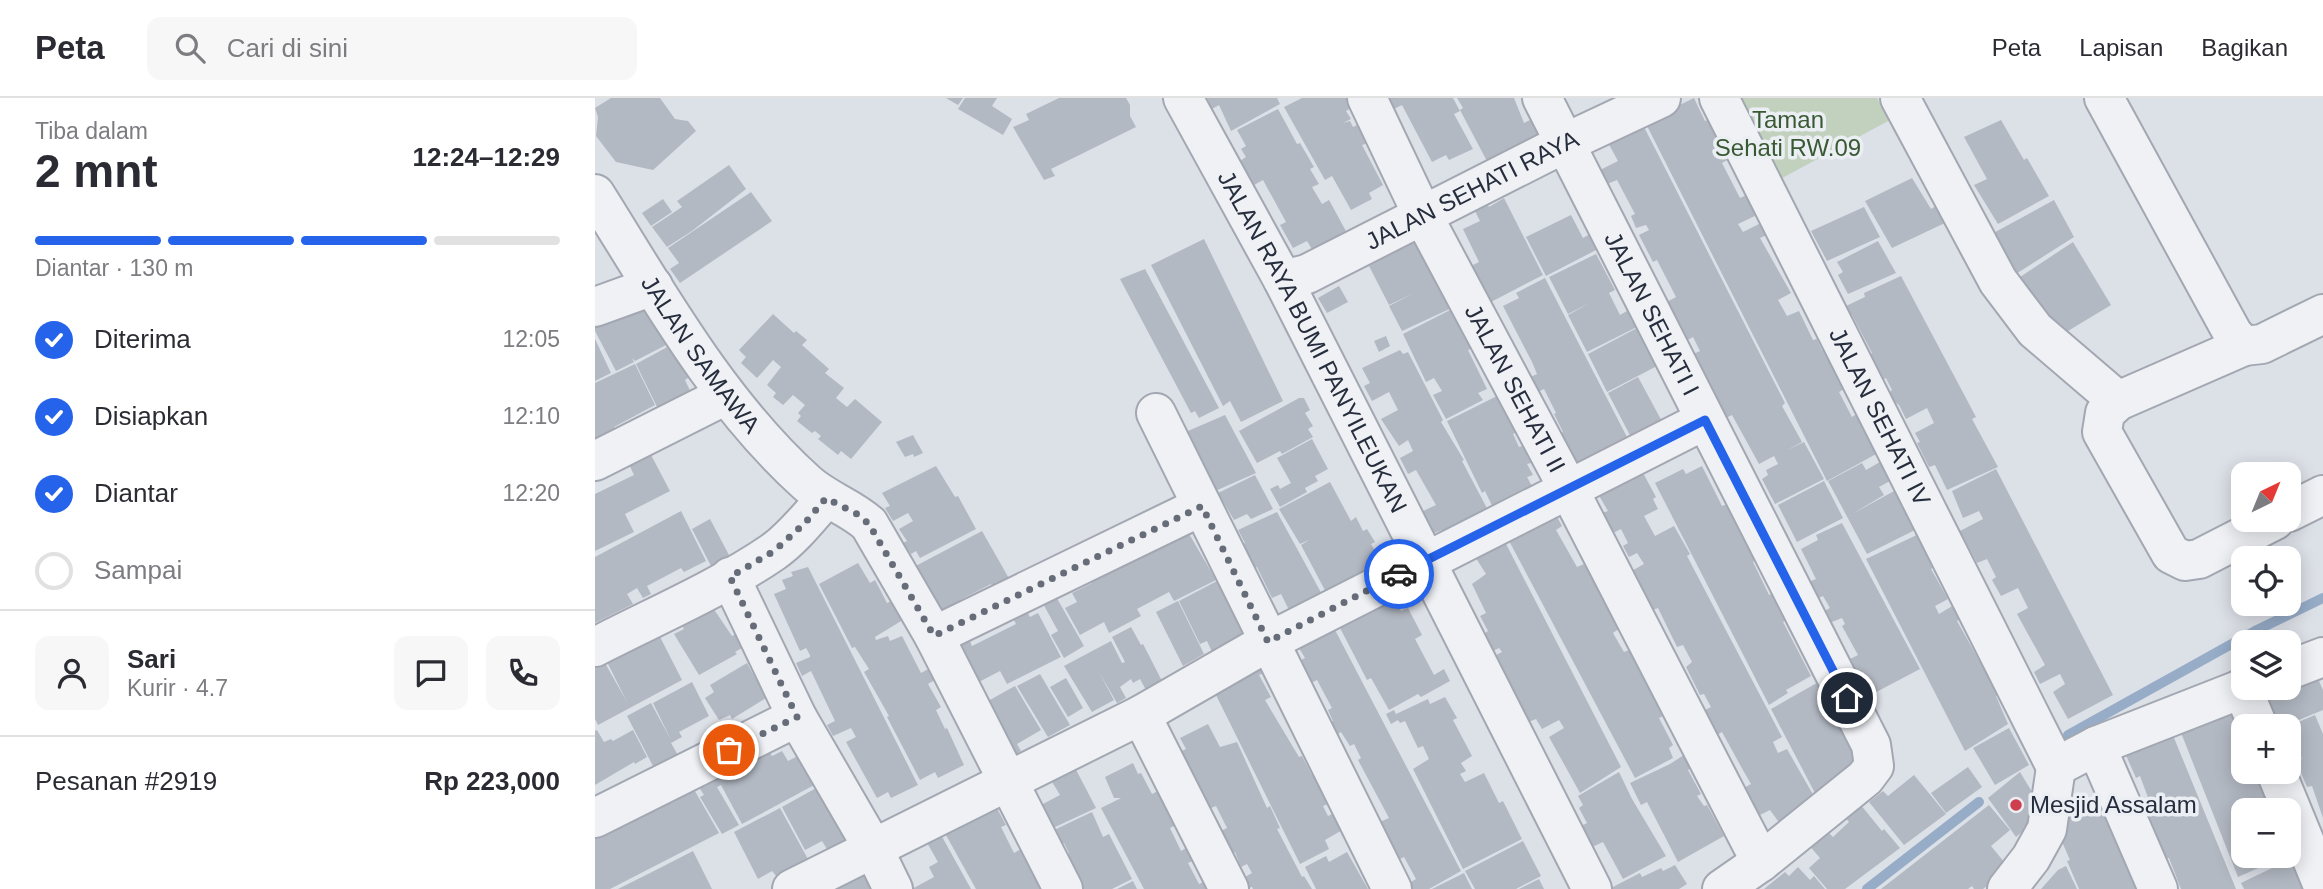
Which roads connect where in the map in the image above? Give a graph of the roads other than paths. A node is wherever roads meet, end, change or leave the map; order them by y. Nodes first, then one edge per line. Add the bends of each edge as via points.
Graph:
1 (1183, 98) edge
2 (1367, 98) edge
3 (1542, 98) edge
4 (1661, 98) edge
5 (1719, 98) edge
6 (1900, 98) edge
7 (2104, 98) edge
8 (1565, 143) junction
9 (595, 194) edge
10 (1423, 216) junction
11 (1283, 279) junction
12 (653, 286) junction
13 (595, 307) edge
14 (2323, 314) edge
15 (2244, 346) junction
16 (726, 395) junction
17 (2118, 401) junction
18 (1156, 413) dead end
19 (1705, 420) junction
20 (595, 461) edge
21 (1569, 490) junction
22 (2323, 495) edge
23 (1198, 497) junction
24 (826, 498) junction
25 (2301, 506) edge
26 (2252, 532) edge
27 (1425, 561) junction
28 (730, 577) junction
29 (934, 636) junction
30 (1268, 642) junction
31 (595, 647) edge
32 (2323, 657) edge
33 (2301, 665) edge
34 (2231, 693) edge
35 (1141, 715) junction
36 (797, 717) junction
37 (2096, 747) junction
38 (2048, 752) junction
39 (1009, 780) junction
40 (2281, 784) edge
41 (595, 818) edge
42 (873, 848) junction
43 (1761, 862) junction
44 (2323, 887) edge
45 (792, 889) edge
46 (893, 889) edge
47 (1063, 889) edge
48 (1229, 889) edge
49 (1392, 889) edge
50 (1592, 889) edge
51 (1722, 889) edge
52 (2007, 889) edge
53 (2158, 889) edge

1 - 11 street, JALAN RAYA BUMI PANYILEUKAN
2 - 10 street, JALAN SEHATI II
3 - 8 street, JALAN SEHATI I
4 - 8 street, JALAN SEHATI RAYA
5 - 38 street, JALAN SEHATI IV
6 - 17 street via 1998,281 2035,330
7 - 15 street via 2233,334
8 - 10 street, JALAN SEHATI RAYA
8 - 19 street, JALAN SEHATI I
9 - 12 street, JALAN SAMAWA
10 - 11 street, JALAN SEHATI RAYA via 1307,274
10 - 21 street, JALAN SEHATI II
11 - 27 street, JALAN RAYA BUMI PANYILEUKAN
12 - 13 street
12 - 16 street, JALAN SAMAWA
14 - 15 street via 2262,344
15 - 17 street
16 - 20 street
16 - 24 street, JALAN SAMAWA via 774,450
17 - 26 street via 2105,413 2102,432 2171,554 2185,561 2200,559
18 - 23 street
19 - 21 street
19 - 43 street, JALAN SEHATI I via 1871,745 1874,766
21 - 27 street
21 - 43 street, JALAN SEHATI II
22 - 25 street
23 - 29 street
23 - 30 street
24 - 28 street via 774,551
24 - 29 street, JALAN SAMAWA via 869,524
27 - 30 street
27 - 50 street, JALAN RAYA BUMI PANYILEUKAN
28 - 31 street
28 - 36 street
29 - 39 street, JALAN SAMAWA
30 - 35 street
30 - 49 street
32 - 33 street
34 - 37 street
35 - 39 street
35 - 48 street
36 - 41 street
36 - 42 street
37 - 38 street
37 - 53 street
38 - 52 street via 2047,829
39 - 42 street
39 - 47 street, JALAN SAMAWA
40 - 44 street
42 - 45 street
42 - 46 street
43 - 51 street, JALAN SEHATI I

